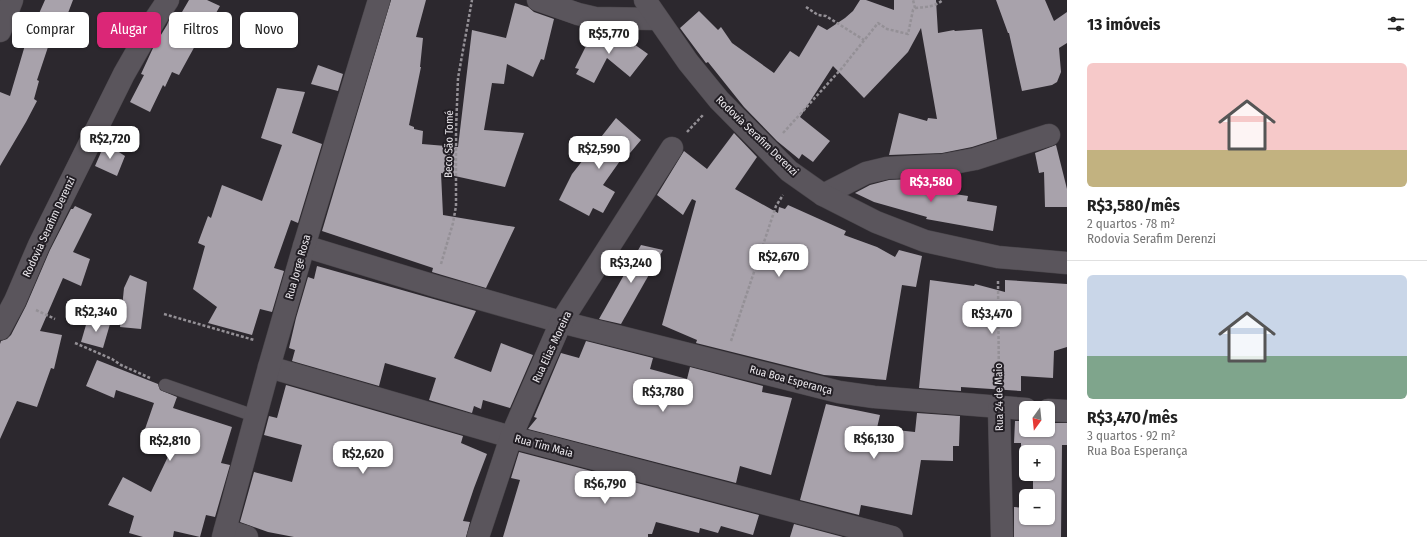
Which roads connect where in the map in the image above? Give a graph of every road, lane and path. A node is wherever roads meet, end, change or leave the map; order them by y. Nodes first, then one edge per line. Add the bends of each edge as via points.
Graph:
1 (12, 0) edge
2 (168, 0) edge
3 (379, 0) edge
4 (472, 0) edge
5 (538, 0) edge
6 (645, 0) edge
7 (913, 0) edge
8 (943, 0) edge
9 (806, 7) dead end
10 (916, 8) junction
11 (657, 19) junction
12 (0, 30) edge
13 (864, 40) junction
14 (719, 100) junction
15 (1049, 135) dead end
16 (672, 148) joint
17 (767, 150) junction
18 (795, 175) junction
19 (823, 195) junction
20 (304, 246) junction
21 (998, 258) junction
22 (1067, 263) edge
23 (435, 286) junction
24 (164, 314) dead end
25 (561, 322) junction
26 (0, 329) edge
27 (75, 343) dead end
28 (275, 346) junction
29 (724, 362) junction
30 (269, 367) junction
31 (165, 385) joint
32 (999, 408) junction
33 (1019, 409) edge
34 (1055, 410) edge
35 (1067, 411) edge
36 (255, 416) junction
37 (511, 437) junction
38 (224, 534) edge
39 (247, 537) edge
40 (478, 537) edge
41 (892, 537) edge
42 (1002, 537) edge

1 - 12 street
2 - 26 street, Rodovia Serafim Derenzi via 124,74 42,238
3 - 20 street, Rua Jorge Rosa
4 - 23 path, Beco São Tomé via 458,78 454,223
5 - 11 street via 595,18
6 - 11 street, Rodovia Serafim Derenzi
7 - 10 path
8 - 10 path via 927,7
9 - 13 path via 818,15 826,16
10 - 13 path via 913,10 908,34 887,29 878,23
11 - 14 street, Rodovia Serafim Derenzi
13 - 17 path via 842,68
14 - 16 path
14 - 17 street, Rodovia Serafim Derenzi
15 - 19 street via 975,159 866,172
16 - 25 street, Rua Elias Moreira
17 - 18 street, Rodovia Serafim Derenzi
18 - 19 street, Rodovia Serafim Derenzi
18 - 29 path via 776,206
19 - 21 street, Rodovia Serafim Derenzi via 876,222 925,241
20 - 23 street
20 - 28 street, Rua Jorge Rosa
21 - 22 street, Rodovia Serafim Derenzi
21 - 32 path, Rua 24 de Maio
23 - 25 street
24 - 28 path
25 - 29 street, Rua Boa Esperança
25 - 37 street, Rua Elias Moreira
27 - 31 path
28 - 30 street, Rua Jorge Rosa
29 - 32 street, Rua Boa Esperança via 839,392
30 - 36 street, Rua Jorge Rosa
30 - 37 street, Rua Tim Maia
31 - 36 lane
32 - 33 street, Rua Boa Esperança
32 - 42 street, Rua 24 de Maio
34 - 35 street
36 - 38 street, Rua Jorge Rosa
37 - 40 street, Rua Elias Moreira
37 - 41 street, Rua Tim Maia
38 - 39 street

